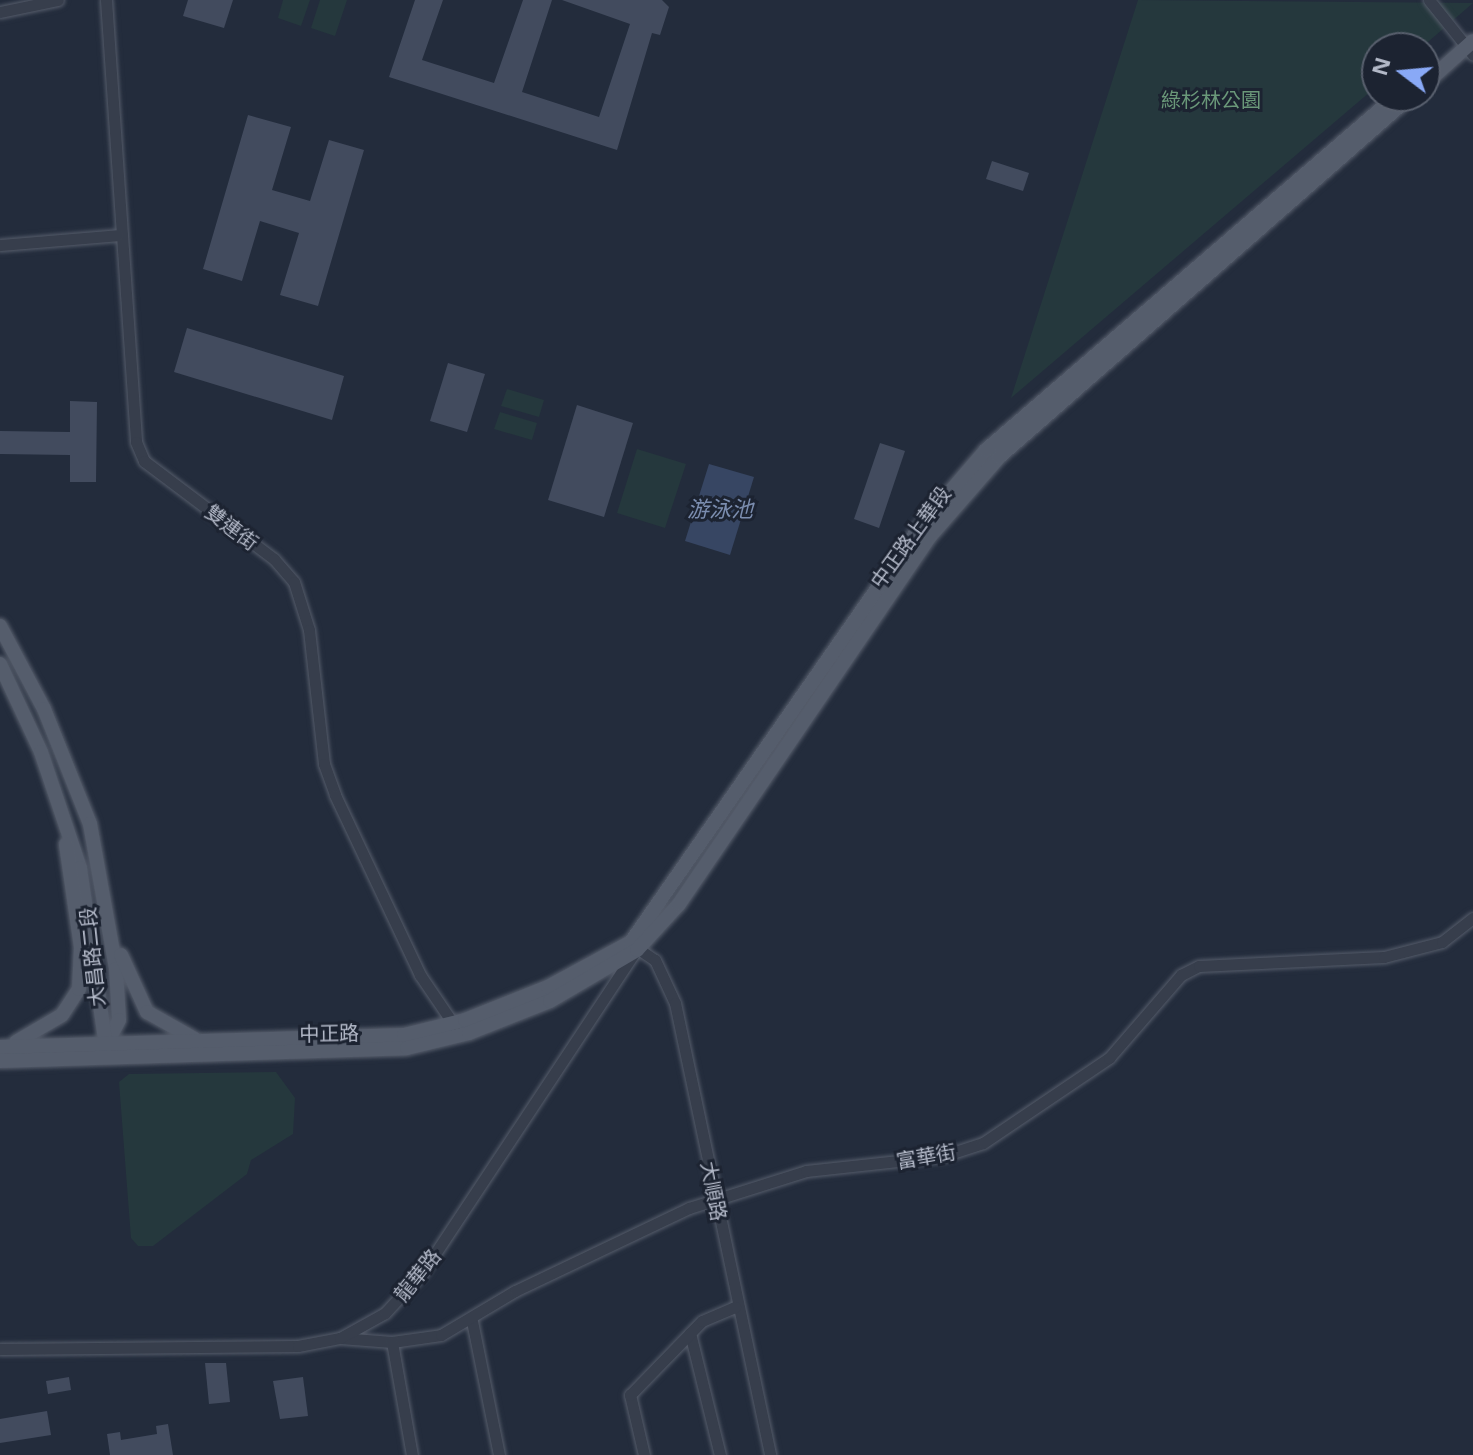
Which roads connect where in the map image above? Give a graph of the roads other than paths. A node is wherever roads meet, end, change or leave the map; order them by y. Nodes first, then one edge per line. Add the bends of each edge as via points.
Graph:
1 (58, 0) edge
2 (106, 0) edge
3 (1429, 0) edge
4 (0, 12) edge
5 (1469, 43) edge
6 (1441, 61) edge
7 (1441, 69) edge
8 (1377, 112) edge
9 (1393, 112) edge
10 (118, 235) junction
11 (0, 245) edge
12 (0, 626) edge
13 (0, 664) edge
14 (61, 804) junction
15 (105, 884) junction
16 (1473, 918) edge
17 (634, 946) junction
18 (457, 1030) junction
19 (215, 1042) junction
20 (0, 1046) edge
21 (106, 1046) junction
22 (0, 1061) edge
23 (716, 1200) junction
24 (735, 1307) junction
25 (472, 1321) junction
26 (690, 1333) junction
27 (340, 1338) junction
28 (392, 1342) junction
29 (0, 1349) edge
30 (412, 1455) edge
31 (499, 1455) edge
32 (644, 1455) edge
33 (720, 1455) edge
34 (770, 1455) edge

1 - 4 street
2 - 10 street, 雙連街
3 - 5 street
5 - 6 main road
5 - 7 main road
8 - 17 main road, 中正路上華段 via 986,450 920,527
9 - 17 main road, 中正路上華段 via 1069,394 977,481 931,535 679,904
10 - 11 street
10 - 18 street, 雙連街 via 136,442 144,461 274,559 294,582 309,630 324,764 335,795 420,975
12 - 15 main road, 大昌路二段 via 68,765
13 - 14 main road, 大昌路二段
14 - 20 main road via 81,947 79,989 43,1030
14 - 21 main road, 大昌路二段 via 80,868
15 - 19 main road via 122,962 138,1001 156,1021 185,1037
15 - 21 main road, 大昌路二段 via 119,1020
16 - 23 street, 富華街 via 1442,942 1384,957 1199,966 1181,975 1109,1058 983,1143 943,1156 806,1171
17 - 18 main road, 中正路
17 - 23 street, 大順路 via 655,960 675,1003
17 - 27 street, 龍華路 via 423,1272 385,1313
18 - 19 main road, 中正路 via 365,1039
18 - 22 main road, 中正路 via 369,1052
19 - 21 main road, 中正路
20 - 21 main road, 中正路
23 - 24 street, 大順路
23 - 25 street, 富華街 via 515,1291
24 - 26 street
24 - 34 street, 大順路
25 - 28 street, 富華街 via 441,1335
25 - 31 street
26 - 32 street via 630,1395
26 - 33 street
27 - 28 street, 富華街
27 - 29 street, 龍華路 via 260,1349
28 - 30 street

